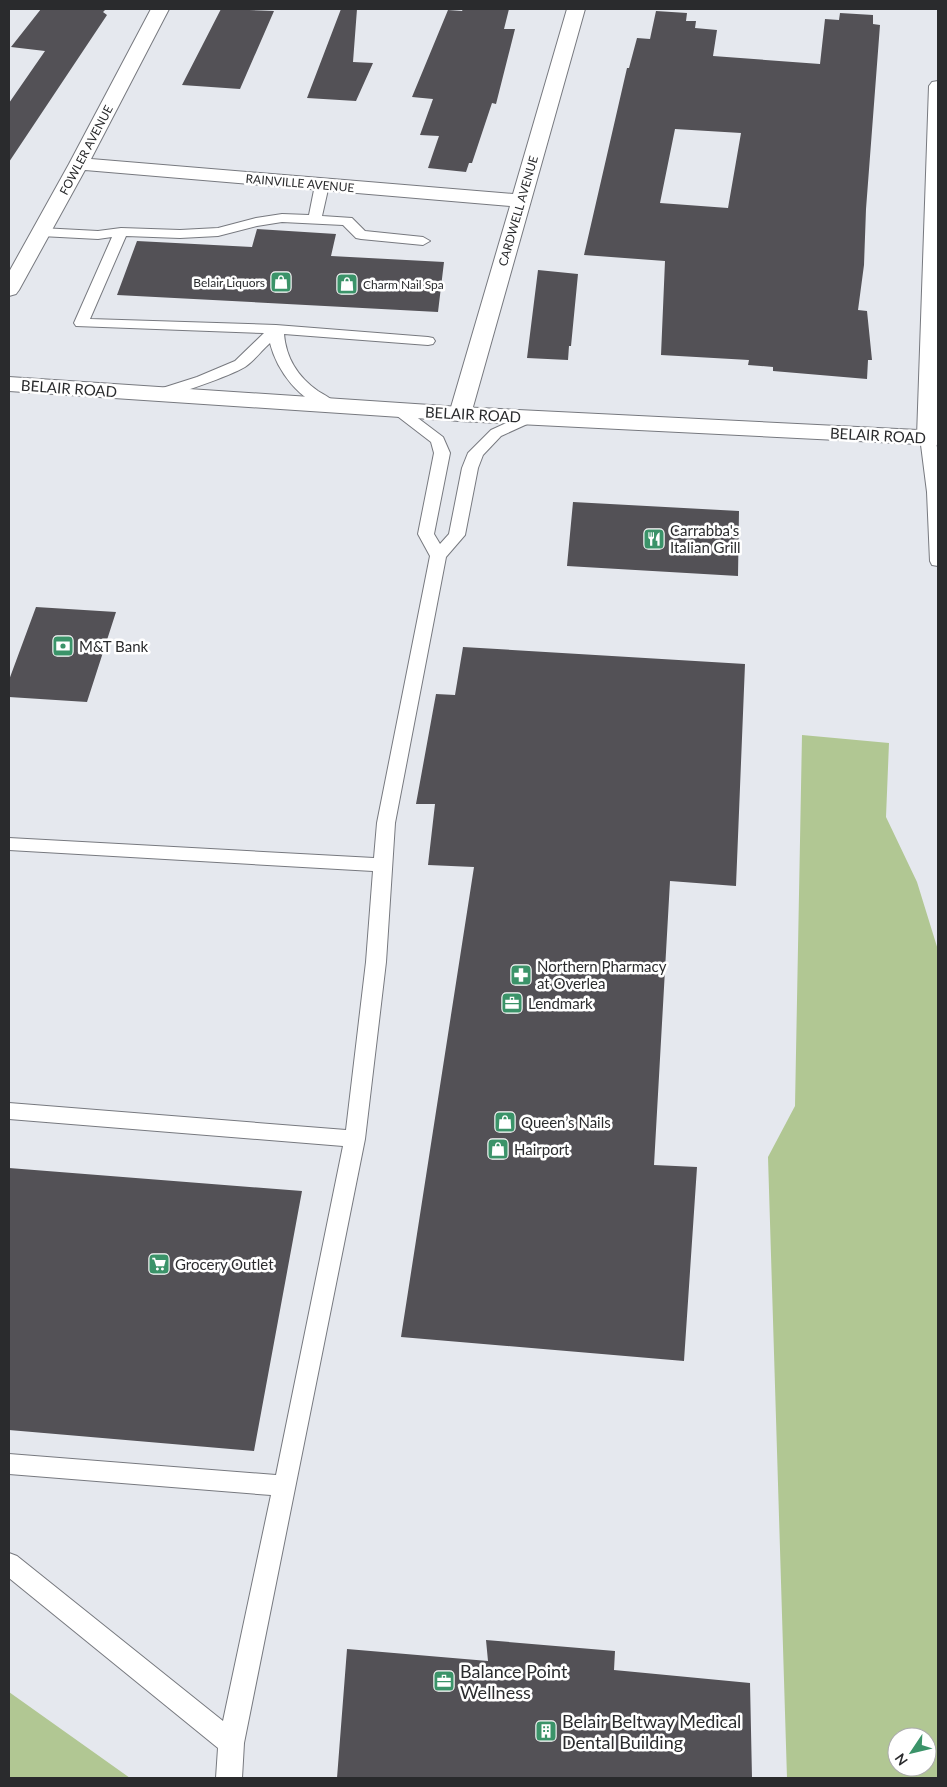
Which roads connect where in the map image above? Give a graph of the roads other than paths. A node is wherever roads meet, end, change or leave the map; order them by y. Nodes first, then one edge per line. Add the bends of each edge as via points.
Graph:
1 (160, 9) edge
2 (576, 9) edge
3 (938, 86) edge
4 (79, 164) junction
5 (322, 185) junction
6 (521, 201) junction
7 (315, 219) junction
8 (41, 232) junction
9 (121, 232) junction
10 (423, 240) dead end
11 (10, 287) edge
12 (276, 329) junction
13 (428, 341) dead end
14 (9, 384) edge
15 (158, 394) junction
16 (330, 405) junction
17 (397, 410) junction
18 (460, 414) junction
19 (531, 418) junction
20 (933, 438) edge
21 (937, 492) edge
22 (438, 556) junction
23 (938, 561) edge
24 (9, 844) edge
25 (383, 865) junction
26 (9, 1111) edge
27 (355, 1139) junction
28 (9, 1464) edge
29 (286, 1486) junction
30 (9, 1564) edge
31 (231, 1743) junction
32 (229, 1778) edge

1 - 4 street, FOWLER AVENUE
2 - 6 street, CARDWELL AVENUE
3 - 20 street
4 - 5 street, RAINVILLE AVENUE
4 - 8 street, FOWLER AVENUE
5 - 6 street, RAINVILLE AVENUE
5 - 7 lane
6 - 18 street, CARDWELL AVENUE
7 - 9 lane via 282,218 218,232
7 - 10 lane via 347,221 361,235
8 - 9 lane via 98,236
8 - 11 street, FOWLER AVENUE
9 - 12 lane via 81,323
12 - 13 lane
12 - 15 lane via 240,364
12 - 16 lane via 276,341 283,361 297,383
14 - 15 street, BELAIR ROAD
15 - 16 street, BELAIR ROAD
16 - 17 street, BELAIR ROAD
17 - 18 street, BELAIR ROAD
17 - 22 lane via 438,440 442,453 426,534
18 - 19 street, BELAIR ROAD
19 - 20 street, BELAIR ROAD
19 - 22 lane via 496,434 476,453 456,535
20 - 21 lane
21 - 23 lane
22 - 25 lane via 386,823
24 - 25 lane
25 - 27 lane via 376,962
26 - 27 lane
27 - 29 lane
28 - 29 lane
29 - 31 lane
30 - 31 lane
31 - 32 lane

